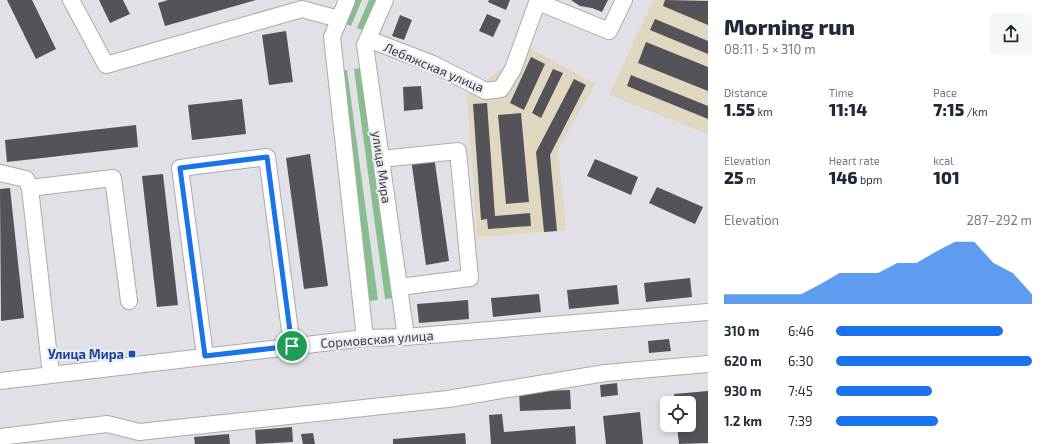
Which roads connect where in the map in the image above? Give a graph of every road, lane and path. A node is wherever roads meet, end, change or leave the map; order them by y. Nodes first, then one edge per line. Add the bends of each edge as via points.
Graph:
1 (71, 0) edge
2 (346, 0) edge
3 (385, 0) edge
4 (624, 0) edge
5 (538, 1) edge
6 (339, 19) junction
7 (368, 39) junction
8 (381, 159) junction
9 (0, 173) edge
10 (30, 188) junction
11 (399, 287) junction
12 (129, 301) dead end
13 (708, 312) edge
14 (406, 337) junction
15 (365, 338) junction
16 (292, 346) junction
17 (205, 356) junction
18 (708, 364) edge
19 (51, 375) junction
20 (0, 381) edge
21 (0, 437) edge
22 (140, 438) edge

1 - 6 street via 106,65 302,9
2 - 6 street
3 - 7 street, улица Мира
4 - 5 street via 609,31
5 - 7 street, Лебяжская улица via 513,69 500,89 486,91 433,64
6 - 15 street via 332,37
7 - 8 street, улица Мира via 365,45
8 - 11 street, улица Мира
8 - 11 street via 458,151 470,278
9 - 10 street via 26,179
10 - 12 street via 113,178
10 - 19 street
11 - 14 street, улица Мира
13 - 14 street, Сормовская улица
14 - 15 street, Сормовская улица
15 - 16 street, Сормовская улица
16 - 17 street, Сормовская улица
16 - 17 street via 267,157 180,168
17 - 19 street, Сормовская улица
18 - 22 street via 605,373 448,400
19 - 20 street, Сормовская улица
21 - 22 street via 107,424

